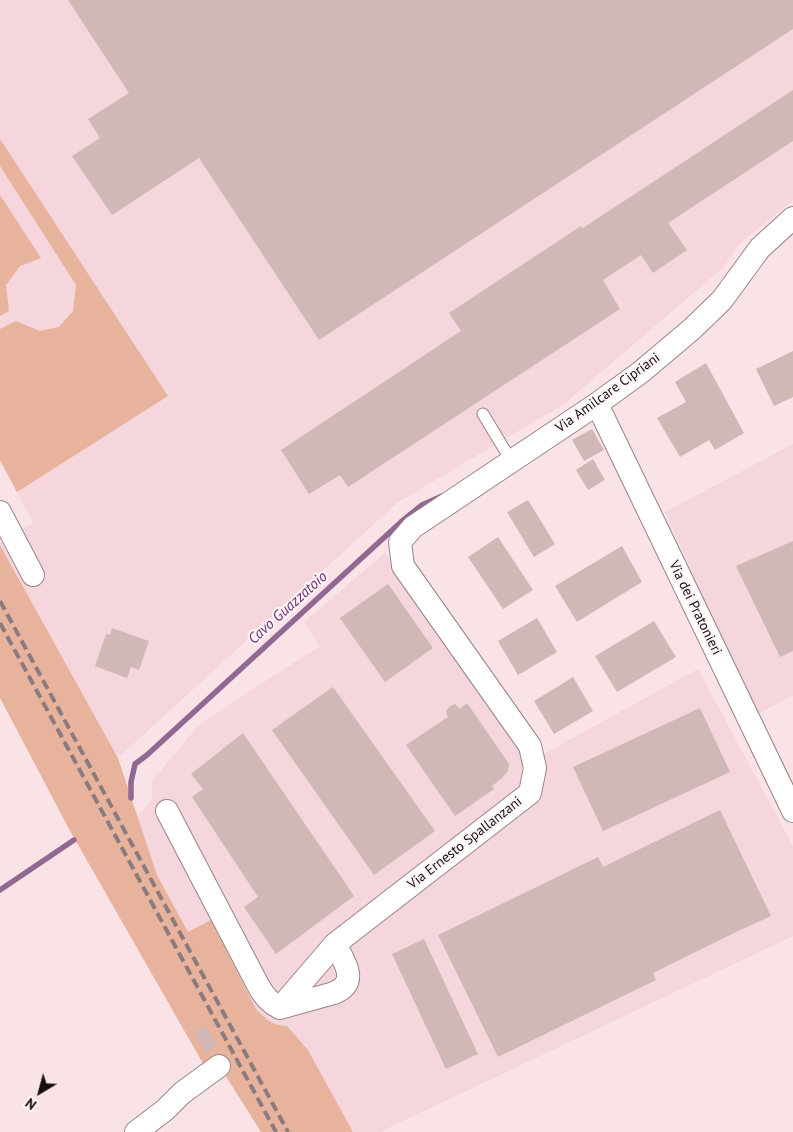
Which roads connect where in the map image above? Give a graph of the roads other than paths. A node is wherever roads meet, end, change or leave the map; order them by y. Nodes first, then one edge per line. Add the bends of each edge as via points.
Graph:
1 (793, 218) edge
2 (597, 404) junction
3 (483, 414) dead end
4 (512, 462) junction
5 (0, 512) edge
6 (400, 542) joint
7 (33, 575) dead end
8 (167, 811) dead end
9 (793, 811) edge
10 (334, 944) junction
11 (280, 1008) junction
12 (219, 1066) dead end
13 (136, 1132) edge

1 - 2 street, Via Amilcare Cipriani via 760,248 722,300 692,329
2 - 4 street, Via Amilcare Cipriani
2 - 9 street, Via dei Pratonieri
3 - 4 lane
4 - 6 street, Via Amilcare Cipriani via 414,527
5 - 7 street
6 - 10 street, Via Ernesto Spallanzani via 403,566 530,746 535,768 530,793
8 - 11 street via 259,987 272,1004
10 - 11 street, Via Ernesto Spallanzani
10 - 11 street via 349,975 347,984 334,993
12 - 13 street

